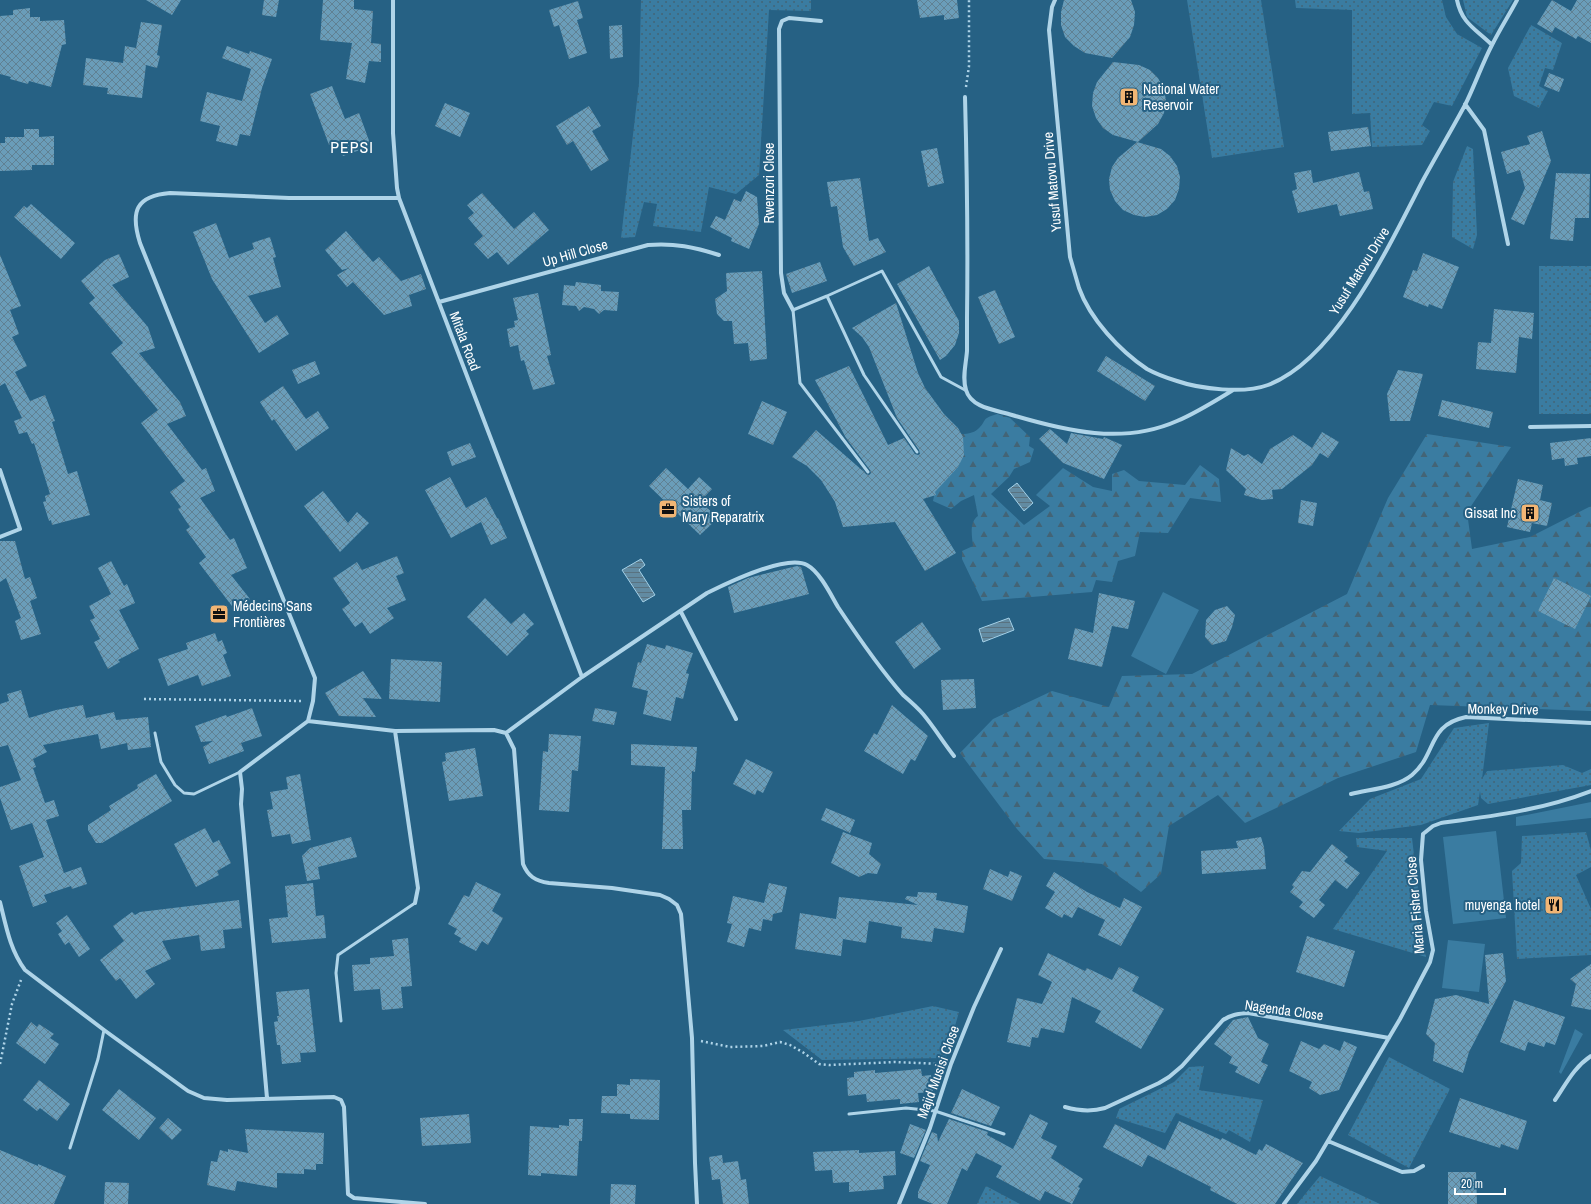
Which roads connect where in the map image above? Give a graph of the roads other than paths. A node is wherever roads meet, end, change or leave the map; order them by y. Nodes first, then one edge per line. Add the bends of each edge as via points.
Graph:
1 (393, 0) edge
2 (1055, 0) edge
3 (1456, 0) edge
4 (1517, 0) edge
5 (821, 21) dead end
6 (1492, 45) junction
7 (965, 97) road end
8 (1465, 104) junction
9 (399, 198) junction
10 (1508, 244) dead end
11 (719, 255) dead end
12 (827, 296) junction
13 (439, 302) junction
14 (793, 310) junction
15 (966, 390) junction
16 (1233, 390) junction
17 (1591, 426) edge
18 (1530, 427) dead end
19 (917, 452) dead end
20 (0, 470) edge
21 (868, 472) dead end
22 (0, 537) edge
23 (681, 612) junction
24 (582, 677) junction
25 (736, 719) dead end
26 (308, 721) junction
27 (1591, 722) edge
28 (395, 731) junction
29 (506, 732) junction
30 (155, 733) dead end
31 (954, 756) dead end
32 (240, 772) junction
33 (1591, 791) edge
34 (1352, 794) dead end
35 (0, 902) edge
36 (415, 903) joint
37 (1001, 949) dead end
38 (341, 1021) dead end
39 (104, 1030) junction
40 (1389, 1038) junction
41 (1591, 1056) edge
42 (267, 1098) junction
43 (1555, 1100) dead end
44 (1065, 1107) dead end
45 (935, 1111) junction
46 (849, 1114) dead end
47 (1004, 1134) dead end
48 (1328, 1141) junction
49 (70, 1148) dead end
50 (1423, 1166) dead end
51 (425, 1204) edge
52 (697, 1204) edge
53 (900, 1204) edge
54 (1284, 1204) edge

1 - 9 street, Mitala Road via 393,133 396,188
2 - 16 street, Yusuf Matovu Drive via 1049,30 1070,257 1080,290 1094,317 1130,356 1147,368 1158,375 1180,382
3 - 6 street via 1463,17
4 - 6 street, Yusuf Matovu Drive
5 - 14 street, Rwenzori Close via 789,18 782,21 779,29 781,273 784,293
6 - 8 street, Yusuf Matovu Drive
7 - 15 street via 968,229 967,352 964,378
8 - 10 street via 1484,130
8 - 16 street, Yusuf Matovu Drive via 1354,306 1331,335 1307,360 1283,378 1268,386
9 - 13 street, Mitala Road
9 - 26 street via 155,194 145,199 138,208 135,219 140,243 315,678
11 - 13 street, Up Hill Close via 688,246 648,245
12 - 14 lane
12 - 15 lane via 882,271 942,377
12 - 19 lane via 864,375
13 - 24 street, Mitala Road
14 - 21 lane, Rwenzori Close via 800,384
15 - 16 street via 969,398 986,407 1066,430 1110,434 1132,434 1152,430 1177,421
17 - 18 street
20 - 22 street via 20,529
23 - 24 street
23 - 25 street
23 - 31 street via 727,582 782,563 807,565 818,576 872,656 923,714
24 - 29 street
26 - 28 street
26 - 32 street
27 - 34 street, Monkey Drive via 1466,717 1456,719 1441,730 1421,766 1405,780
28 - 29 street
28 - 36 street via 418,888
29 - 52 street via 514,749 523,864 526,873 548,883 660,895 677,905 681,914 692,1038
30 - 32 lane via 161,762 175,785 184,793 194,794
32 - 42 street via 252,946
33 - 40 street, Maria Fisher Close via 1565,802 1503,815 1441,823 1423,834 1421,860 1433,950 1425,973
35 - 39 street via 12,948 24,970
36 - 38 lane via 338,955 336,973
37 - 45 street, Majid Musisi Close via 974,1007
39 - 42 street via 188,1091 204,1098
39 - 49 lane via 98,1059
40 - 44 street, Nagenda Close via 1248,1013 1230,1015 1182,1066 1159,1083 1105,1108 1086,1111
40 - 48 street, Maria Fisher Close
41 - 43 street via 1574,1071
42 - 51 street via 334,1097 341,1100 344,1107 348,1194 354,1198
45 - 46 lane via 906,1108
45 - 47 lane
45 - 53 street, Majid Musisi Close
48 - 50 street via 1402,1172 1414,1171
48 - 54 street, Maria Fisher Close

